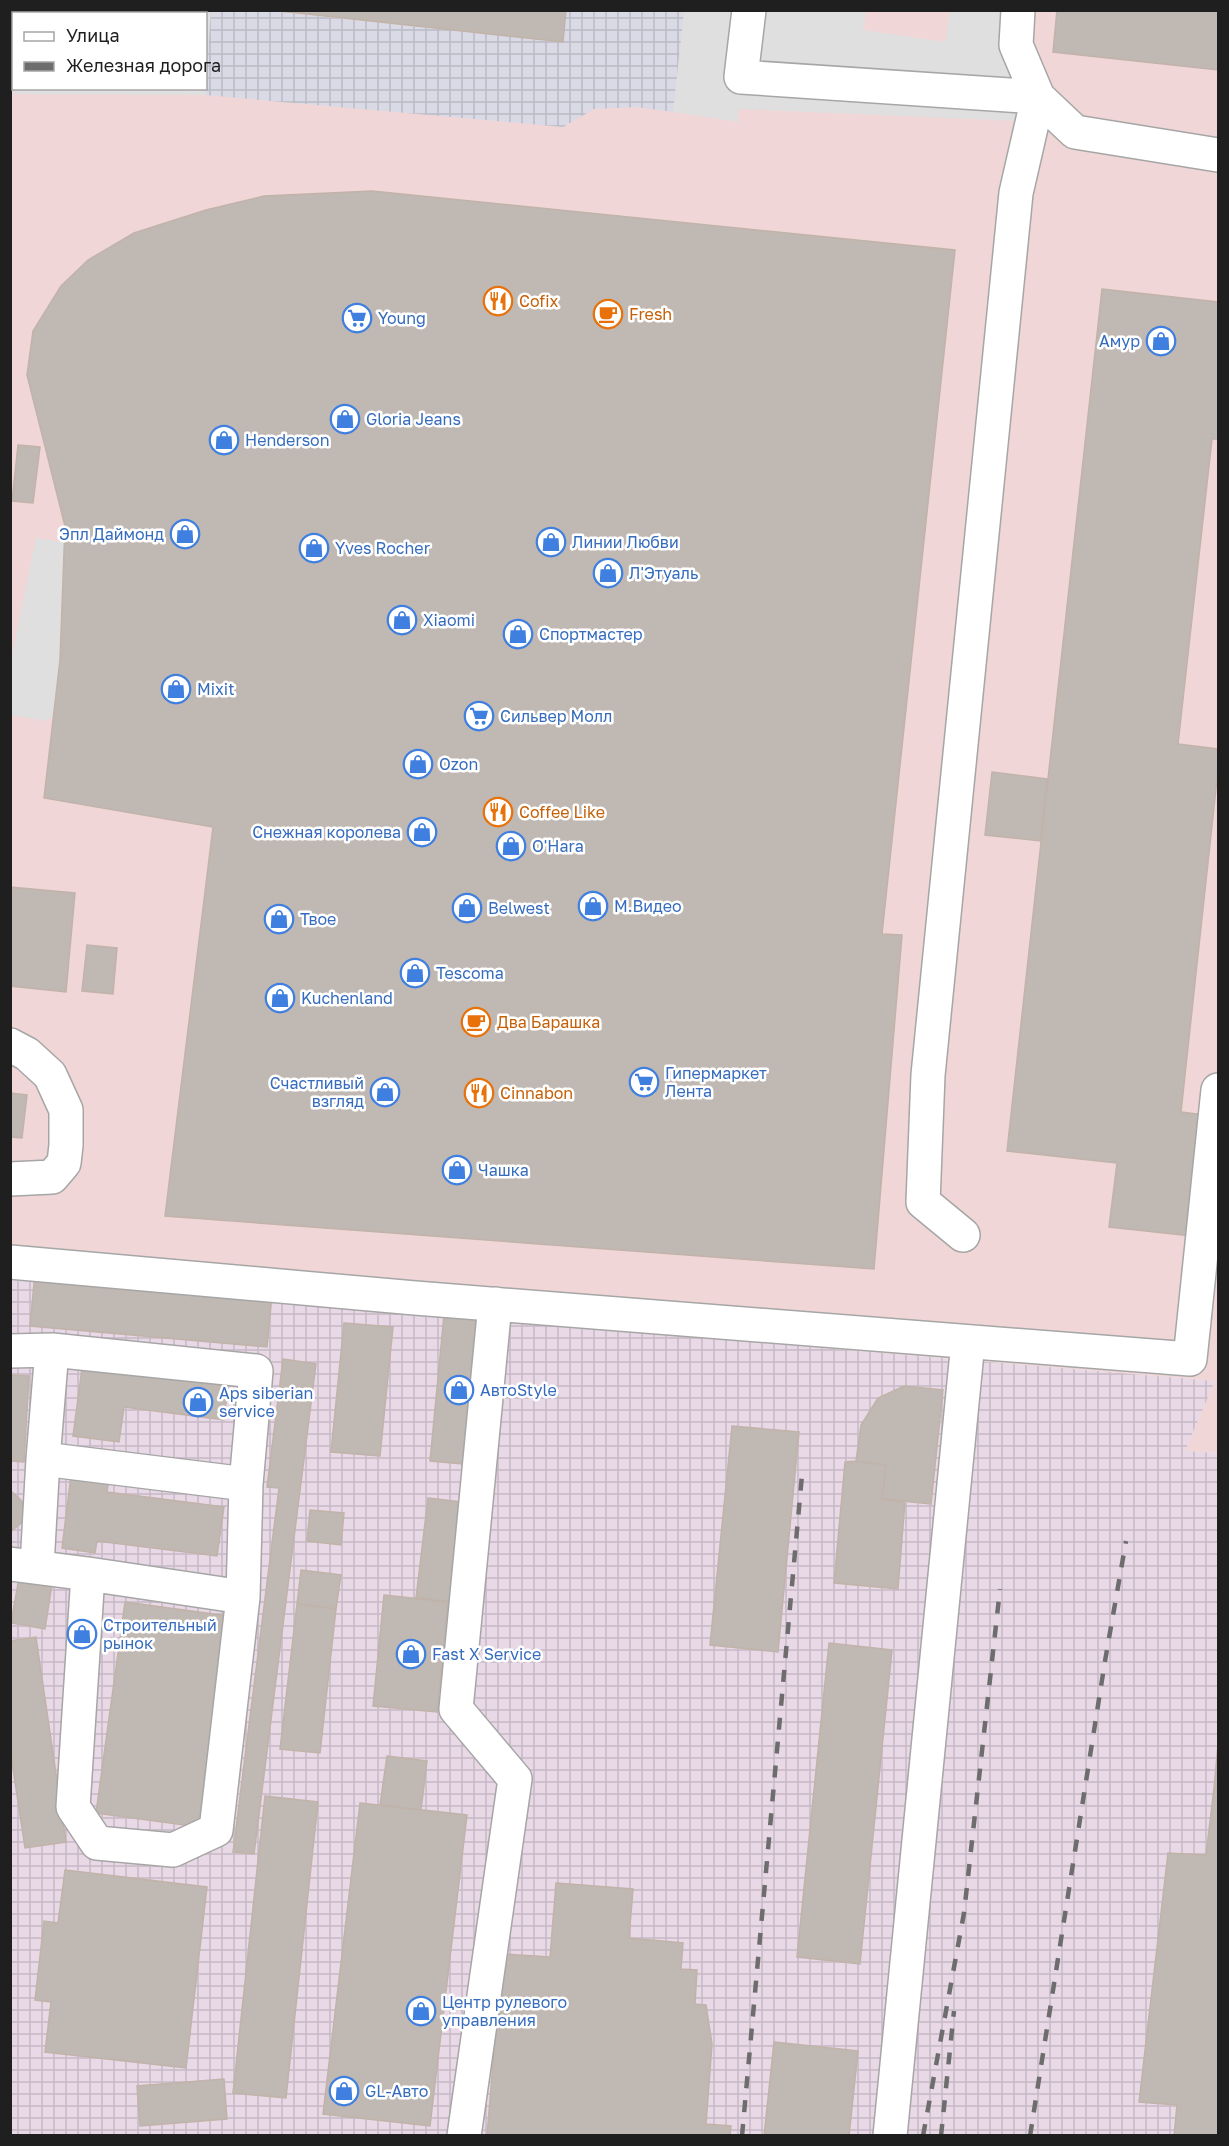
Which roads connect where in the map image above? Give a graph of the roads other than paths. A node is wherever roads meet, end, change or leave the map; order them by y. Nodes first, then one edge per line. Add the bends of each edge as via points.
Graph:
1 (749, 10) edge
2 (1018, 10) edge
3 (1038, 97) junction
4 (1218, 155) edge
5 (10, 1045) edge
6 (1218, 1090) edge
7 (10, 1179) edge
8 (963, 1235) dead end
9 (10, 1262) edge
10 (495, 1304) junction
11 (968, 1342) junction
12 (52, 1350) junction
13 (10, 1351) edge
14 (43, 1459) junction
15 (246, 1484) junction
16 (24, 1565) edge
17 (88, 1574) junction
18 (243, 1597) junction
19 (464, 2136) edge
20 (890, 2136) edge

1 - 3 lane via 741,77
2 - 3 lane via 1016,45
3 - 4 lane via 1075,132
3 - 8 lane via 1016,193 928,1075 923,1202
5 - 7 lane via 27,1054 50,1076 66,1110 66,1145 64,1163 52,1177
6 - 11 lane via 1190,1359
9 - 10 lane
10 - 11 lane
10 - 19 lane via 456,1709 515,1779
11 - 20 lane
12 - 13 lane
12 - 14 lane
12 - 15 lane via 256,1371
14 - 15 lane
14 - 16 lane
15 - 18 lane
16 - 17 lane
17 - 18 lane
17 - 18 lane via 73,1807 97,1843 173,1850 216,1830

